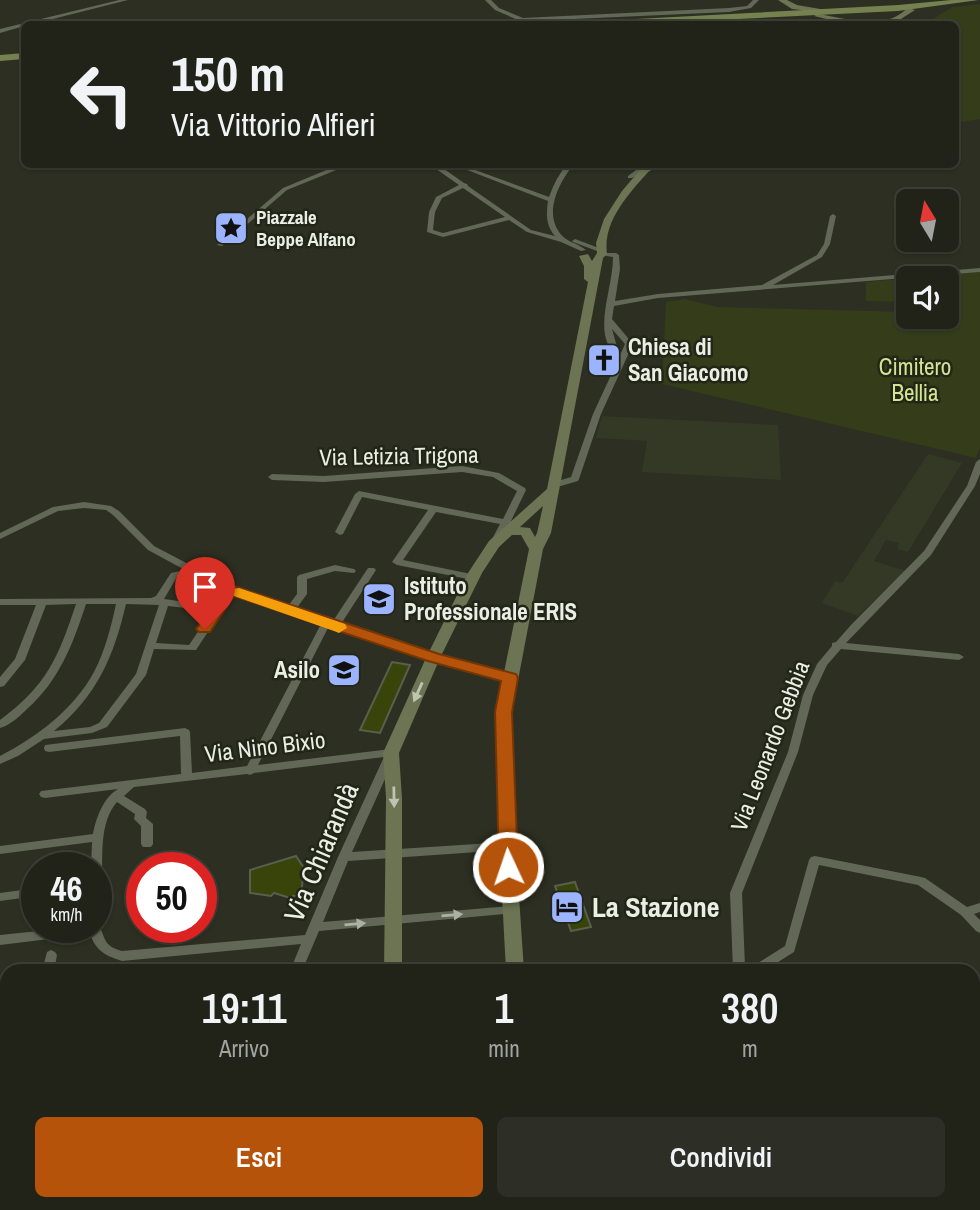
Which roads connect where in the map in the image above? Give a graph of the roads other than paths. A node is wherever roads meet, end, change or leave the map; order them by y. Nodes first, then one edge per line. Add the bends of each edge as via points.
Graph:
1 (125, 0) edge
2 (488, 0) edge
3 (757, 0) edge
4 (782, 0) edge
5 (975, 0) edge
6 (965, 2) edge
7 (911, 9) dead end
8 (701, 19) junction
9 (523, 20) joint
10 (847, 20) joint
11 (40, 21) edge
12 (666, 21) joint
13 (854, 21) edge
14 (893, 21) edge
15 (21, 26) edge
16 (0, 31) edge
17 (21, 56) edge
18 (0, 58) edge
19 (338, 168) edge
20 (438, 168) edge
21 (465, 168) dead end
22 (568, 168) edge
23 (643, 168) edge
24 (644, 168) edge
25 (465, 185) junction
26 (552, 200) junction
27 (833, 216) dead end
28 (511, 218) junction
29 (552, 220) junction
30 (561, 240) junction
31 (220, 245) dead end
32 (593, 251) junction
33 (980, 270) edge
34 (761, 287) junction
35 (612, 304) junction
36 (609, 320) junction
37 (621, 359) junction
38 (980, 462) edge
39 (272, 477) dead end
40 (553, 488) junction
41 (433, 509) junction
42 (509, 526) junction
43 (340, 532) dead end
44 (0, 538) edge
45 (536, 549) junction
46 (371, 570) dead end
47 (193, 571) junction
48 (351, 571) dead end
49 (473, 578) junction
50 (231, 590) junction
51 (122, 601) junction
52 (150, 601) junction
53 (42, 602) junction
54 (82, 602) junction
55 (165, 602) junction
56 (0, 603) edge
57 (217, 609) junction
58 (289, 611) junction
59 (331, 625) junction
60 (836, 645) junction
61 (152, 646) junction
62 (433, 657) junction
63 (960, 657) dead end
64 (0, 684) edge
65 (509, 684) junction
66 (0, 725) edge
67 (40, 736) junction
68 (50, 748) dead end
69 (391, 753) junction
70 (0, 760) edge
71 (250, 771) junction
72 (187, 778) junction
73 (143, 783) junction
74 (45, 794) dead end
75 (115, 795) junction
76 (100, 837) junction
77 (507, 839) junction
78 (147, 844) dead end
79 (394, 847) junction
80 (0, 850) edge
81 (99, 852) edge
82 (344, 856) junction
83 (21, 894) edge
84 (0, 897) edge
85 (980, 907) edge
86 (965, 912) junction
87 (511, 916) junction
88 (394, 926) junction
89 (980, 928) edge
90 (313, 933) junction
91 (21, 937) edge
92 (0, 940) edge
93 (100, 943) edge
94 (51, 955) dead end
95 (49, 964) edge
96 (299, 964) edge
97 (393, 964) edge
98 (514, 964) edge
99 (738, 964) edge
100 (765, 964) edge

1 - 11 street
2 - 9 street
3 - 9 street via 749,7 729,10
4 - 6 main road via 819,11
4 - 12 main road via 782,8 766,13
5 - 6 main road
6 - 8 main road
7 - 14 main road
8 - 10 main road via 816,15
8 - 12 main road
10 - 13 main road
15 - 16 street
17 - 18 main road
19 - 31 street via 285,189
20 - 25 street
21 - 26 street
22 - 26 street
23 - 32 main road via 612,198
24 - 32 main road via 623,194
25 - 28 street
25 - 28 street via 439,197 429,231 443,235
26 - 29 street
27 - 34 street via 820,256
28 - 30 street via 529,231
29 - 30 street
29 - 32 street via 570,239
30 - 32 street
32 - 35 street via 616,255
32 - 40 main road via 591,295
33 - 34 street
34 - 35 street
35 - 36 street
36 - 37 street via 608,343
36 - 37 street via 629,344
37 - 40 street via 575,479
38 - 60 street, Via Leonardo Gebbia via 971,486 928,553
39 - 42 street, Via Letizia Trigona via 324,479 462,469 496,475 522,490
40 - 42 main road
40 - 45 main road
41 - 42 street
41 - 43 street via 359,494
41 - 49 street via 397,562
42 - 45 main road via 525,531
42 - 49 main road
44 - 47 street via 55,509 97,506 116,513 151,548
45 - 65 main road
46 - 59 street
47 - 50 street
47 - 52 street via 174,575 160,598
48 - 58 street via 335,568 302,578 302,594
49 - 62 main road
50 - 57 street
50 - 58 street
51 - 52 street
51 - 54 street
51 - 67 street via 97,677
52 - 55 street
53 - 54 street
53 - 56 street
53 - 64 street via 20,660
54 - 66 street via 61,661 47,685
55 - 57 street
55 - 61 street
57 - 61 street via 192,648
58 - 59 street
59 - 62 street
59 - 71 street
60 - 63 street
60 - 99 street, Via Leonardo Gebbia via 808,695 793,752 736,893
61 - 67 street via 141,675 103,725
62 - 65 street
62 -> 69 main road
65 - 77 main road via 504,712
67 - 70 street
68 - 72 street via 185,732
69 - 71 street, Via Nino Bixio
69 -> 79 main road
69 - 82 street, Via Chiarandà
71 - 72 street, Via Nino Bixio
72 - 73 street, Via Nino Bixio
73 - 74 street, Via Nino Bixio
73 - 75 street
75 - 76 street via 104,809
75 - 78 street via 141,812 140,818 147,824
76 - 80 street
76 - 81 street
77 - 79 street
77 - 87 main road
79 - 82 street
79 - 88 main road
82 - 90 street, Via Chiarandà
83 - 84 street
85 - 86 street
86 - 89 street
86 - 100 street via 921,881 815,860 790,949
88 -> 87 street
87 - 98 main road
90 -> 88 street
88 - 97 main road
90 - 93 street via 122,956
90 - 96 street, Via Chiarandà
91 - 92 street
94 - 95 street

